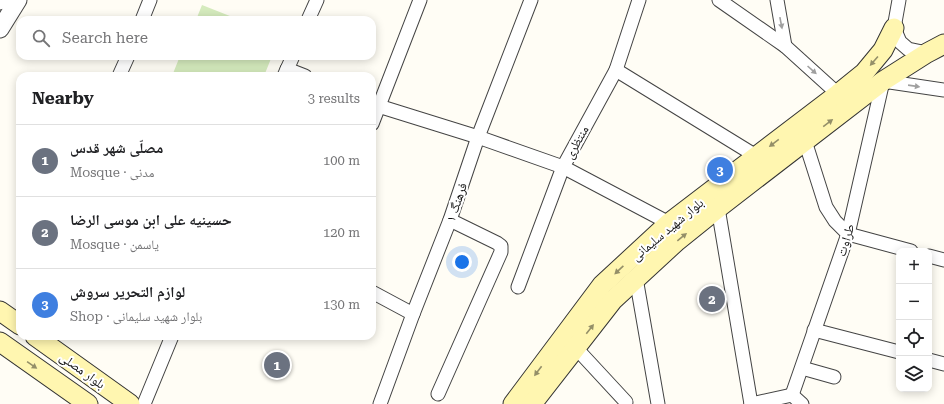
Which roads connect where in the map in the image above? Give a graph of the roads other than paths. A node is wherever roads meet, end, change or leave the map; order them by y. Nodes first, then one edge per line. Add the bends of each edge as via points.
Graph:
1 (150, 0) edge
2 (317, 0) edge
3 (420, 0) edge
4 (531, 0) edge
5 (639, 0) edge
6 (719, 0) edge
7 (777, 0) edge
8 (897, 1) edge
9 (7, 2) edge
10 (144, 16) edge
11 (310, 16) edge
12 (894, 28) junction
13 (0, 29) edge
14 (944, 44) edge
15 (785, 46) junction
16 (927, 53) junction
17 (126, 60) edge
18 (291, 60) edge
19 (616, 70) junction
20 (121, 72) edge
21 (286, 72) edge
22 (883, 81) junction
23 (944, 90) edge
24 (838, 94) junction
25 (376, 106) edge
26 (478, 137) junction
27 (805, 141) junction
28 (756, 156) junction
29 (563, 168) junction
30 (718, 208) junction
31 (450, 220) junction
32 (670, 223) junction
33 (848, 234) junction
34 (900, 248) edge
35 (932, 257) edge
36 (944, 260) edge
37 (636, 278) junction
38 (518, 287) dead end
39 (376, 294) edge
40 (0, 311) edge
41 (412, 314) junction
42 (16, 322) edge
43 (814, 330) junction
44 (41, 340) edge
45 (170, 340) edge
46 (0, 342) edge
47 (576, 348) junction
48 (896, 351) edge
49 (932, 361) edge
50 (944, 364) edge
51 (802, 368) junction
52 (834, 377) dead end
53 (438, 394) dead end
54 (792, 395) junction
55 (83, 402) edge
56 (626, 402) dead end
57 (130, 404) edge
58 (144, 404) edge
59 (380, 404) edge
60 (514, 404) edge
61 (532, 404) edge
62 (658, 404) edge
63 (751, 404) edge
64 (802, 404) edge

1 - 10 street
2 - 11 street
3 - 25 street
4 - 26 street, فرهنگ ۱
5 - 19 street, منتظری
6 - 15 street
7 -> 15 street
8 - 12 street
9 - 13 street
12 - 16 street via 900,42 908,49
12 -> 24 main road, بلوار شهید سلیمانی via 884,50 864,72
14 - 16 main road, بلوار شهید سلیمانی
15 -> 24 street
16 - 22 main road, بلوار شهید سلیمانی
17 - 20 street
18 - 21 street
19 - 28 street
19 - 29 street, منتظری
22 -> 23 street
27 -> 22 main road, بلوار شهید سلیمانی
22 - 33 street, طراوت
24 -> 28 main road, بلوار شهید سلیمانی
25 - 26 street
26 - 29 street
26 - 31 street, فرهنگ ۱
27 - 30 main road, بلوار شهید سلیمانی
27 - 33 street via 826,207 835,222
28 - 32 main road, بلوار شهید سلیمانی
29 - 32 street
29 - 38 street, منتظری
37 -> 30 main road, بلوار شهید سلیمانی
30 - 63 street
31 - 41 street, فرهنگ ۱
31 - 53 street via 497,243 501,246 501,252
32 -> 60 main road, بلوار شهید سلیمانی via 602,285
33 - 34 street
33 - 43 street, طراوت
35 - 36 street
47 -> 37 main road, بلوار شهید سلیمانی via 613,300
37 - 62 street
39 - 41 street
40 - 42 main road
41 - 59 street, فرهنگ ۱
43 - 48 street
43 - 51 street, طراوت
44 - 57 main road, بلوار مصلی
45 - 58 street
46 -> 55 main road, بلوار مصلی
47 - 56 street
47 - 61 main road, بلوار شهید سلیمانی
49 - 50 street
51 - 52 street
51 - 54 street, طراوت
54 - 63 street
54 - 64 street

